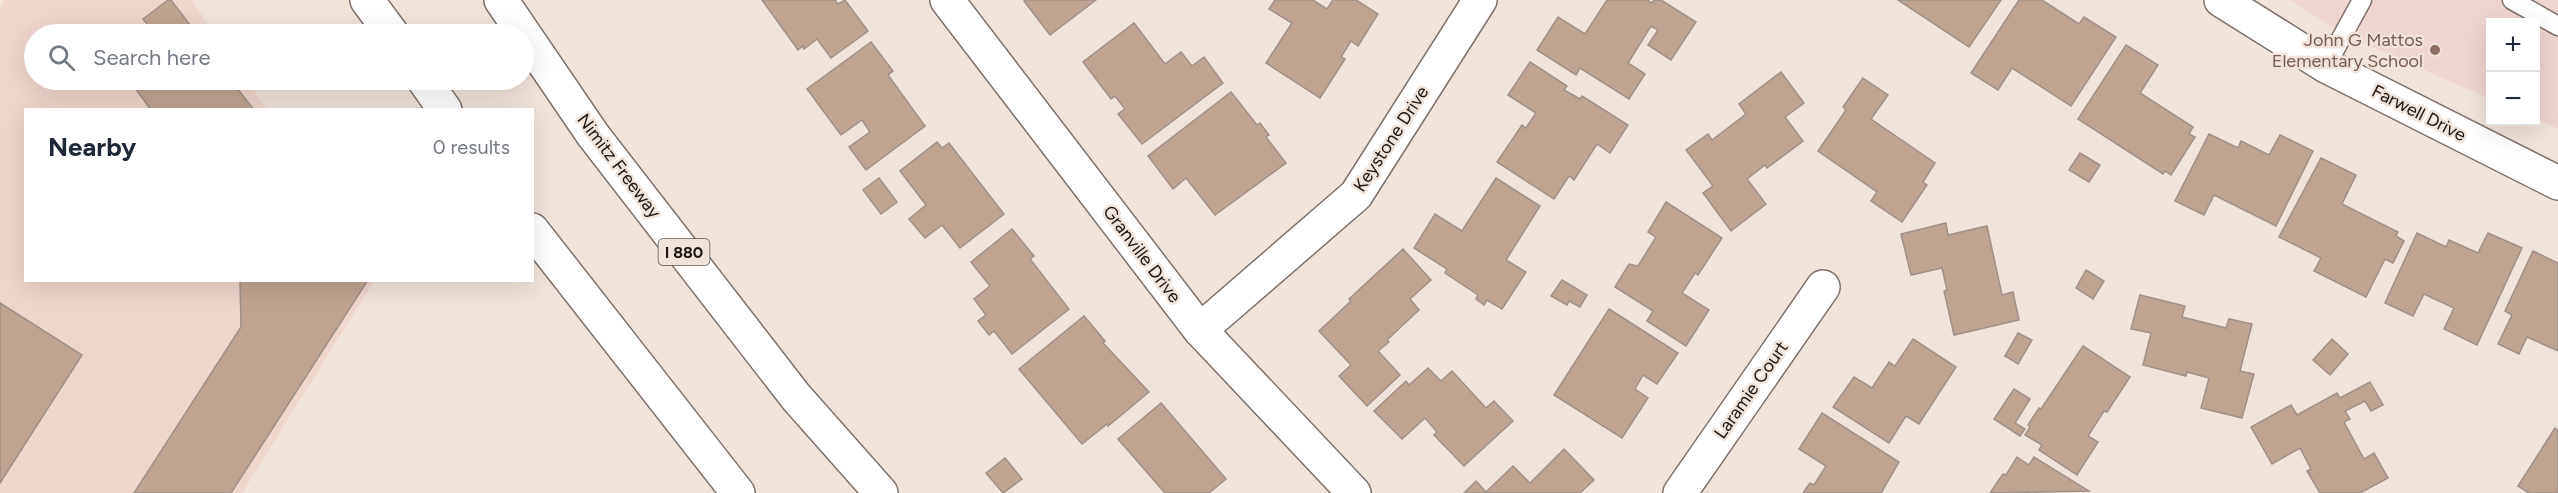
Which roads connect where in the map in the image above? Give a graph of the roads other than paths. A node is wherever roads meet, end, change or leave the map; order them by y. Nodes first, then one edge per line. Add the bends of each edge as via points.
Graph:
1 (367, 0) edge
2 (501, 0) edge
3 (948, 0) edge
4 (1480, 0) edge
5 (2221, 0) edge
6 (2362, 0) edge
7 (2512, 0) edge
8 (385, 24) edge
9 (518, 24) edge
10 (2558, 26) edge
11 (534, 48) edge
12 (2326, 66) junction
13 (431, 90) edge
14 (444, 108) edge
15 (2557, 180) edge
16 (534, 233) edge
17 (1822, 287) dead end
18 (1200, 330) junction
19 (738, 493) edge
20 (881, 493) edge
21 (1354, 493) edge
22 (1680, 493) edge

1 - 8 main road
2 - 9 main road, Nimitz Freeway / I 880
3 - 18 main road, Granville Drive
4 - 18 main road, Keystone Drive via 1356,195
5 - 12 main road, Farwell Drive
6 - 12 lane
7 - 10 lane
11 - 20 main road, Nimitz Freeway / I 880 via 600,144 796,397
12 - 15 main road, Farwell Drive
13 - 14 main road
16 - 19 main road
17 - 22 main road, Laramie Court
18 - 21 main road, Granville Drive

